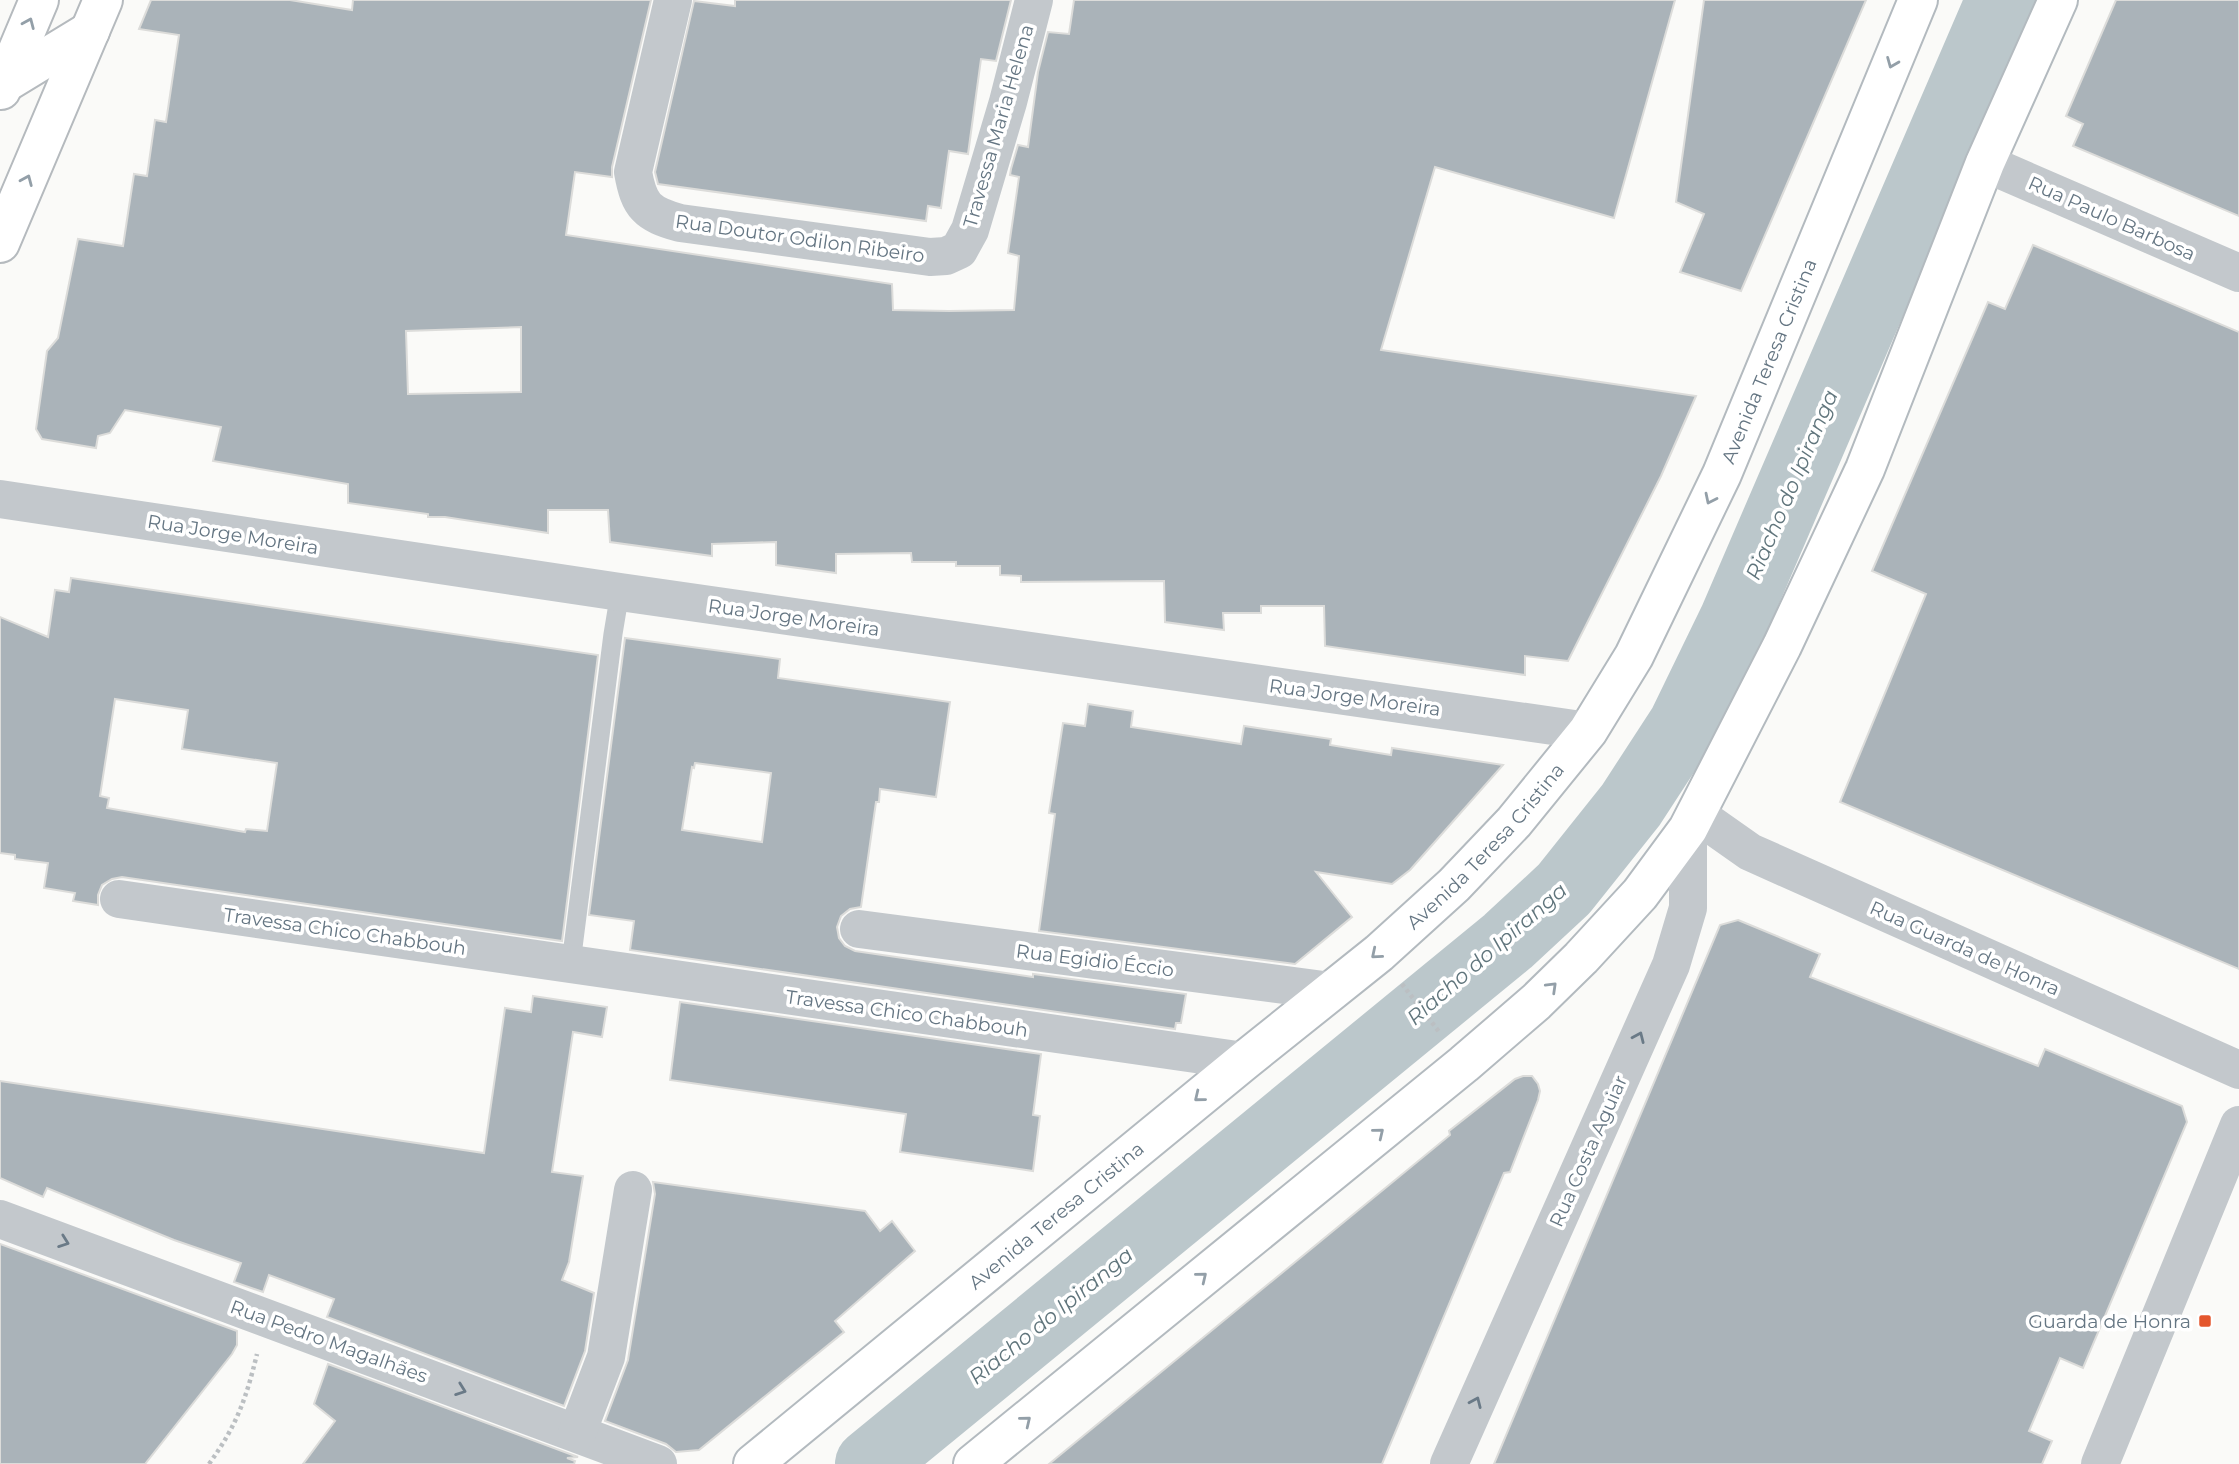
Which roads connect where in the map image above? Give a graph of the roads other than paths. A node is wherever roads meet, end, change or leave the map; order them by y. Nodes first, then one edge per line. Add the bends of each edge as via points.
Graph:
1 (39, 0) edge
2 (673, 0) edge
3 (1034, 0) edge
4 (1918, 0) edge
5 (2058, 0) edge
6 (96, 15) edge
7 (2, 88) edge
8 (1985, 163) junction
9 (0, 243) edge
10 (959, 250) joint
11 (2239, 273) edge
12 (0, 499) edge
13 (620, 592) junction
14 (1588, 731) junction
15 (1692, 822) junction
16 (119, 899) dead end
17 (859, 929) dead end
18 (571, 964) junction
19 (1331, 991) junction
20 (1244, 1061) junction
21 (2239, 1070) edge
22 (2239, 1125) edge
23 (633, 1190) dead end
24 (0, 1219) edge
25 (578, 1433) junction
26 (658, 1464) edge
27 (753, 1464) edge
28 (973, 1464) edge
29 (1449, 1464) edge
30 (2100, 1464) edge

7 -> 1 main road
2 - 10 street, Rua Doutor Odilon Ribeiro via 633,172 636,190 657,217 930,257
3 - 10 street, Travessa Maria Helena via 970,230
4 -> 14 main road, Avenida Teresa Cristina via 1722,474 1634,656
5 - 8 main road
6 - 7 main road
9 -> 6 main road
8 - 11 street, Rua Paulo Barbosa
8 - 15 main road via 1865,468 1782,646
12 - 13 street, Rua Jorge Moreira
13 - 14 street, Rua Jorge Moreira
13 - 18 lane
14 -> 19 main road, Avenida Teresa Cristina via 1514,822 1454,885
15 - 21 street, Rua Guarda de Honra
28 -> 15 main road via 1536,1002 1640,894
29 -> 15 street, Rua Costa Aguiar via 1671,965 1689,908
16 - 18 street, Travessa Chico Chabbouh
17 - 19 street, Rua Egidio Éccio
18 - 20 street, Travessa Chico Chabbouh
19 - 20 main road, Avenida Teresa Cristina
20 -> 27 main road, Avenida Teresa Cristina
22 - 30 street
23 - 25 street via 606,1357
24 -> 25 street, Rua Pedro Magalhães
25 - 26 street, Rua Pedro Magalhães

